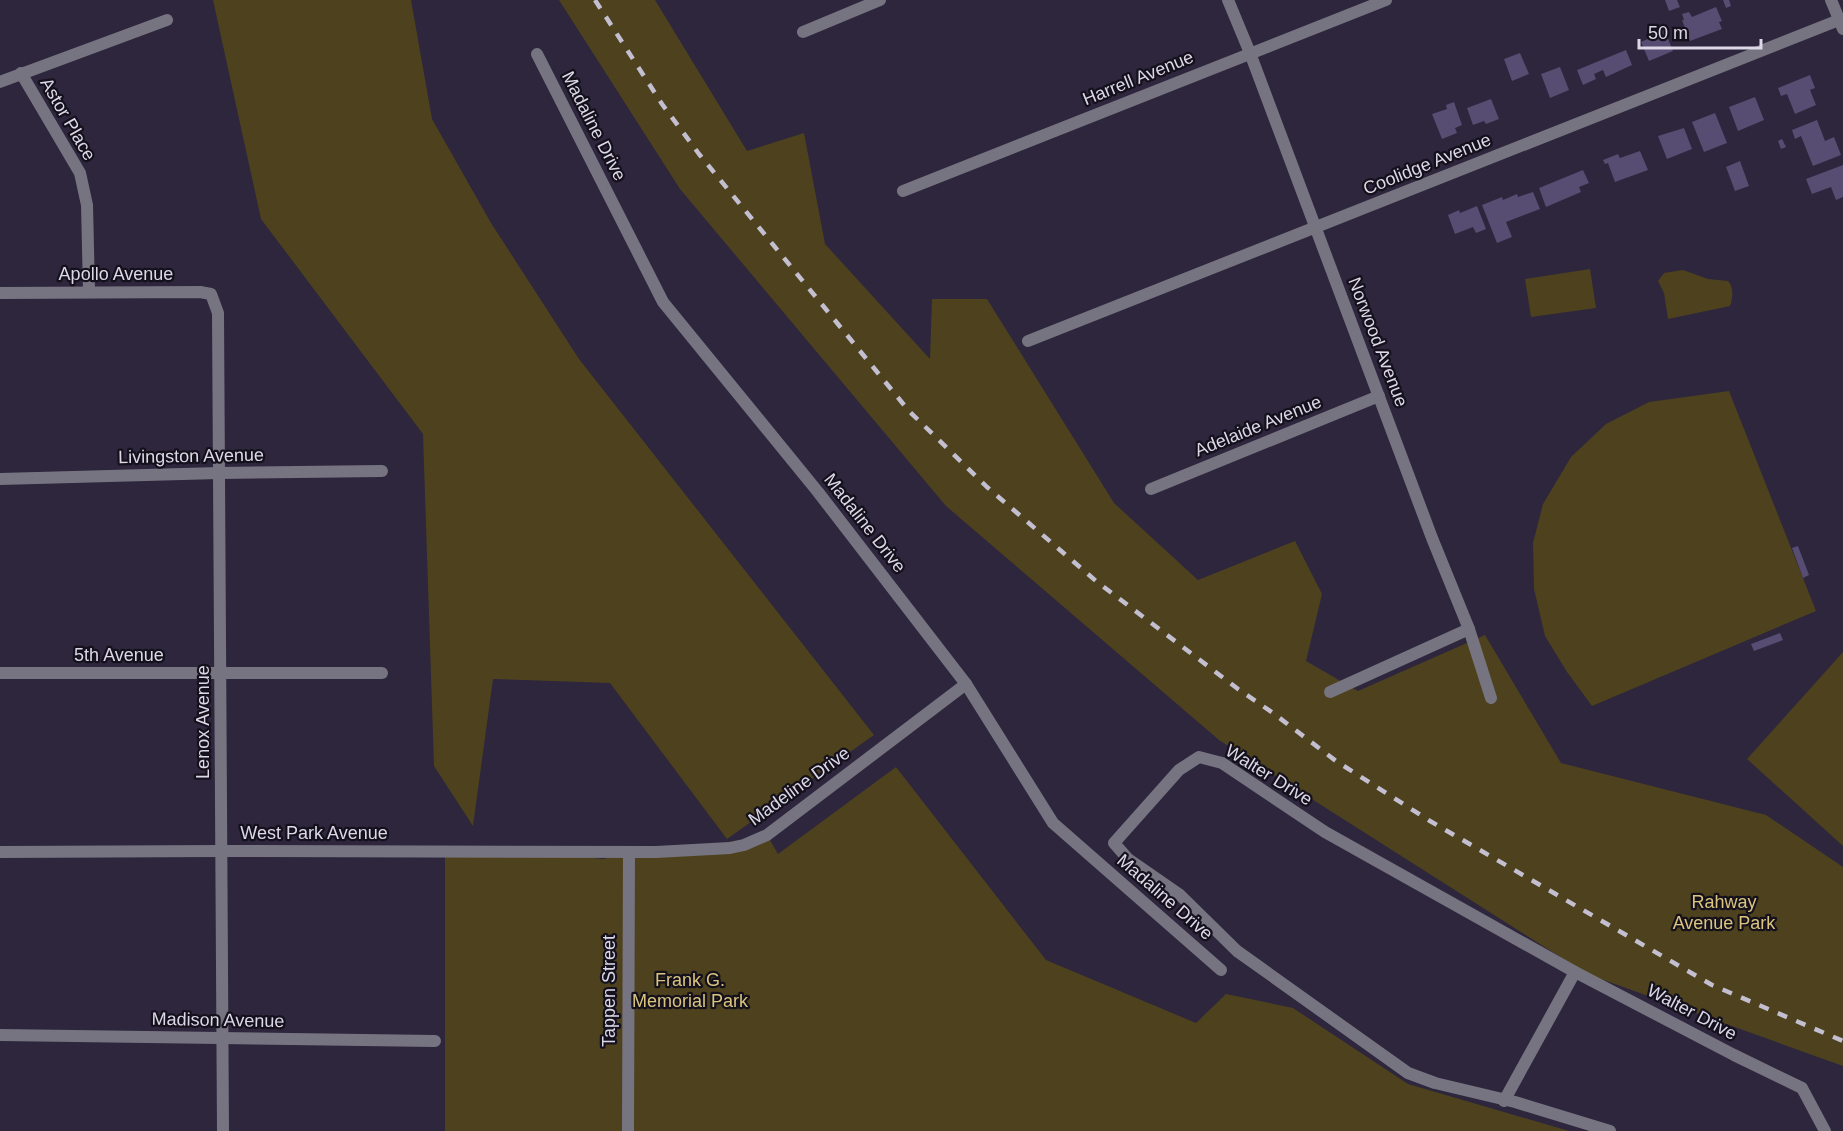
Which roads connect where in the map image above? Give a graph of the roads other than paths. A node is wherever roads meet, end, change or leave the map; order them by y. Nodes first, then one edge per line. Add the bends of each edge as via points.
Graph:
1 (880, 0) edge
2 (1228, 0) edge
3 (1386, 0) edge
4 (1834, 1) edge
5 (167, 20) dead end
6 (1841, 24) edge
7 (804, 32) dead end
8 (1250, 53) junction
9 (537, 54) dead end
10 (21, 73) junction
11 (0, 82) edge
12 (903, 191) dead end
13 (1316, 228) junction
14 (89, 291) junction
15 (0, 293) edge
16 (218, 313) joint
17 (1028, 341) dead end
18 (1379, 396) junction
19 (382, 471) dead end
20 (219, 473) junction
21 (0, 479) edge
22 (1151, 489) dead end
23 (1469, 629) junction
24 (220, 672) junction
25 (0, 673) edge
26 (381, 673) dead end
27 (966, 684) junction
28 (1330, 692) dead end
29 (1491, 698) dead end
30 (222, 850) junction
31 (0, 852) edge
32 (629, 852) junction
33 (1221, 970) dead end
34 (1575, 972) junction
35 (0, 1035) edge
36 (221, 1038) junction
37 (435, 1041) dead end
38 (1504, 1101) junction
39 (223, 1131) edge
40 (627, 1131) edge
41 (1610, 1131) edge
42 (1825, 1131) edge

1 - 7 street
2 - 8 street, Norwood Avenue
3 - 8 street, Harrell Avenue
4 - 6 street
5 - 10 street
6 - 13 street, Coolidge Avenue
8 - 12 street, Harrell Avenue
8 - 13 street, Norwood Avenue
9 - 27 street, Madaline Drive via 663,302 818,492
10 - 11 street
10 - 14 street, Astor Place via 80,173 87,205
13 - 17 street, Coolidge Avenue
13 - 18 street, Norwood Avenue
14 - 15 street, Apollo Avenue
14 - 16 street, Apollo Avenue via 200,292 211,294
16 - 20 street, Lenox Avenue
18 - 22 street, Adelaide Avenue
18 - 23 street, Norwood Avenue
19 - 20 street, Livingston Avenue
20 - 21 street, Livingston Avenue
20 - 24 street, Lenox Avenue
23 - 28 street
23 - 29 street, Norwood Avenue
24 - 25 street, 5th Avenue
24 - 26 street, 5th Avenue
24 - 30 street, Lenox Avenue
27 - 32 street, Madeline Drive via 767,835 744,845 716,850
27 - 33 street, Madaline Drive via 1053,823
30 - 31 street, West Park Avenue
30 - 32 street, West Park Avenue
30 - 36 street, Lenox Avenue
32 - 40 street, Tappen Street
34 - 38 street
34 - 38 street, Walter Drive via 1325,832 1221,763 1199,757 1179,770 1114,843 1128,860 1180,895 1237,951 1408,1073
34 - 42 street, Walter Drive via 1802,1088
35 - 36 street, Madison Avenue
36 - 37 street, Madison Avenue
36 - 39 street, Lenox Avenue
38 - 41 street, Walter Drive

